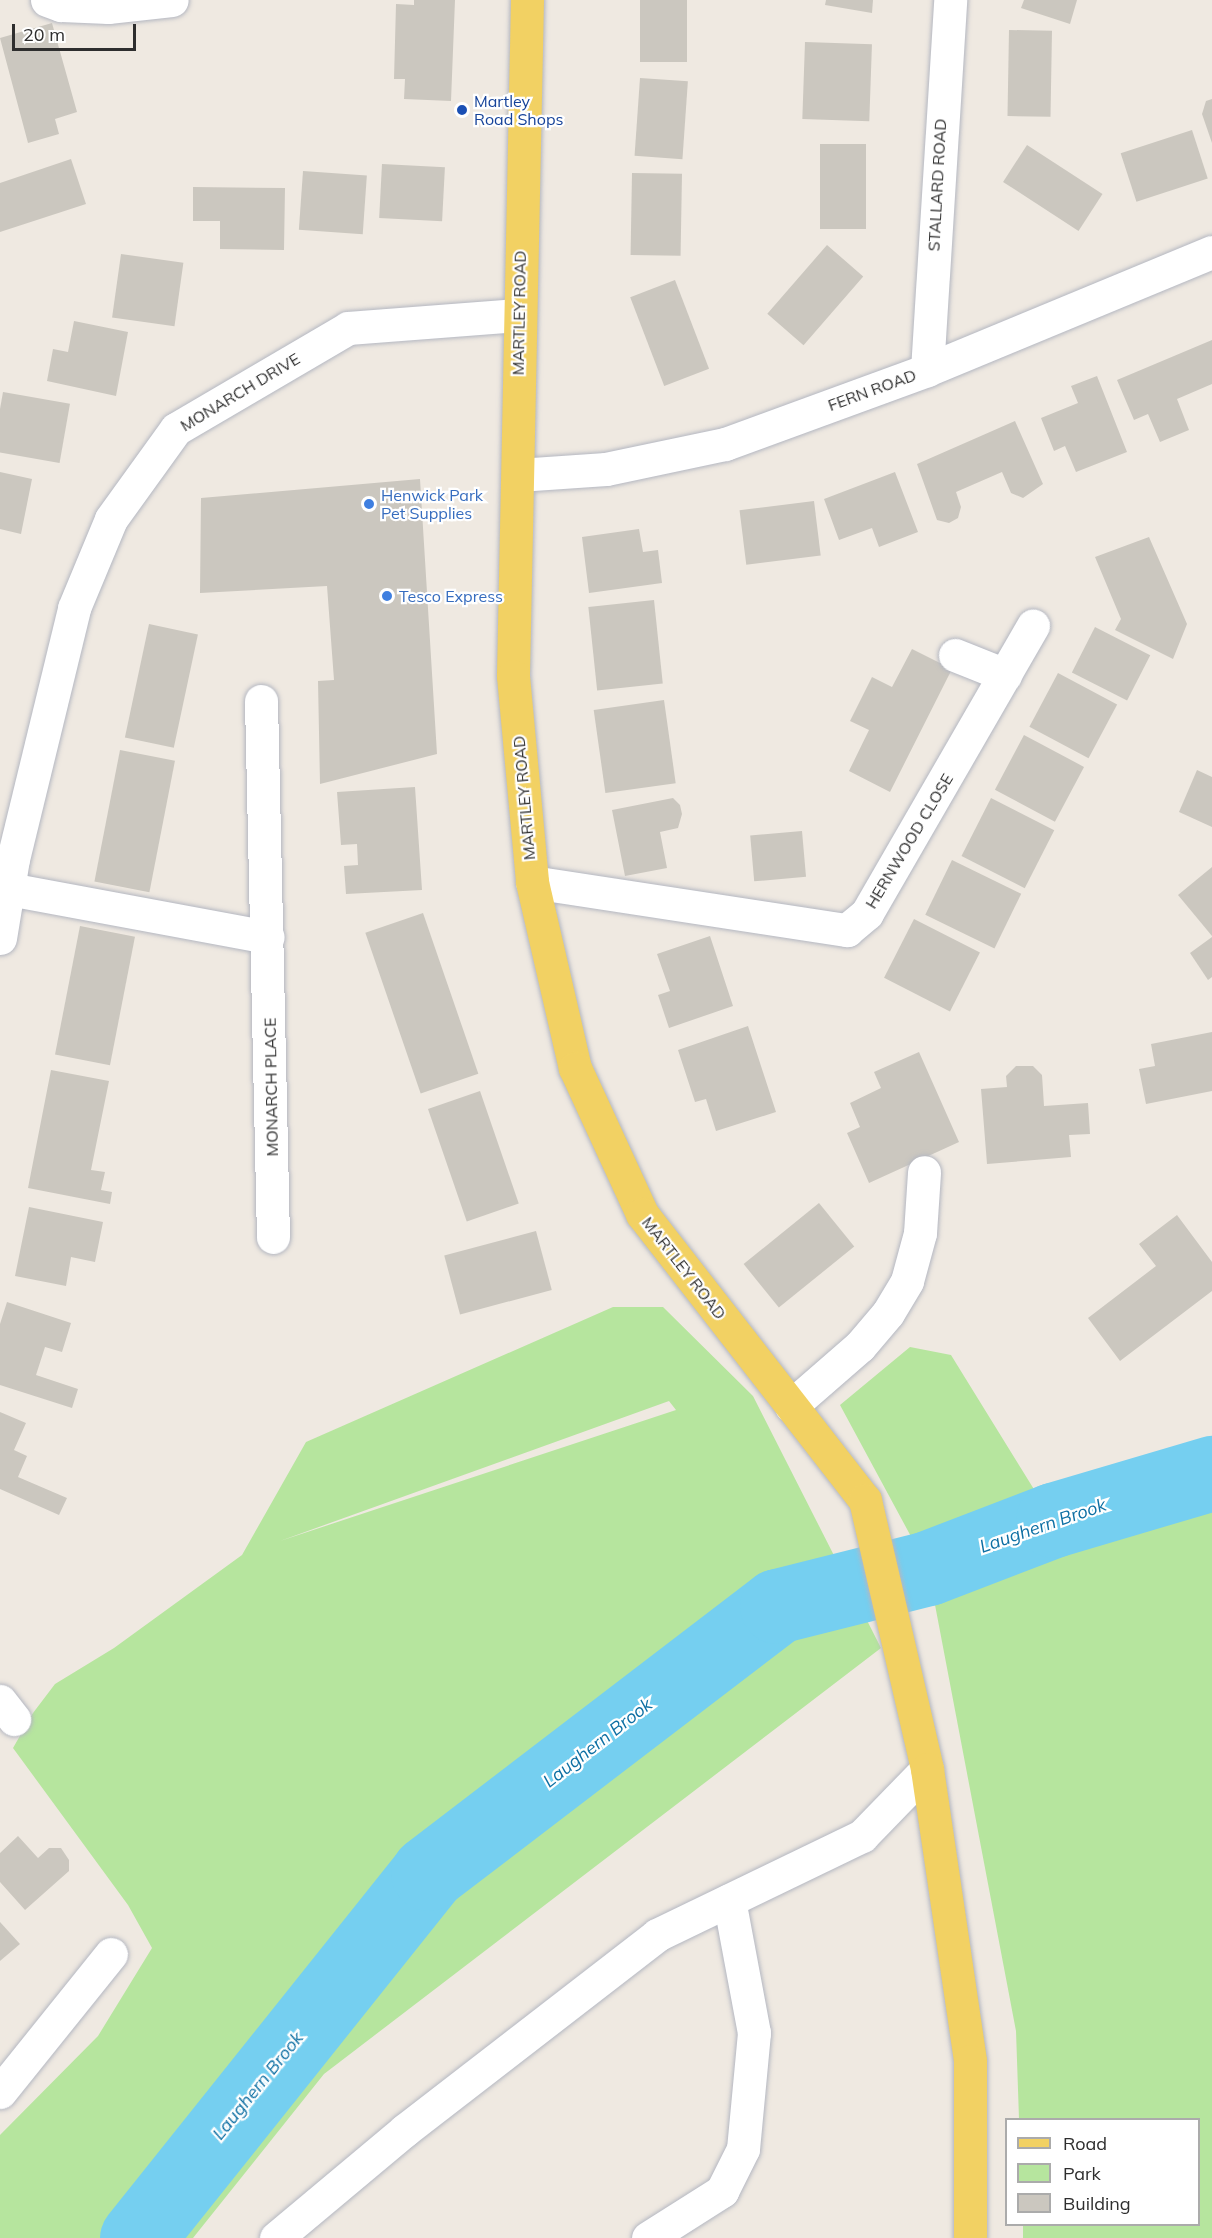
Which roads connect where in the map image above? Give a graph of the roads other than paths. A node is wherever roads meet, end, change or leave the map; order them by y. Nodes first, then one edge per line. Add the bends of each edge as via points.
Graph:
1 (47, 0) edge
2 (172, 0) edge
3 (527, 0) edge
4 (950, 0) edge
5 (1212, 252) edge
6 (518, 315) junction
7 (927, 370) junction
8 (518, 475) junction
9 (1033, 626) dead end
10 (955, 656) dead end
11 (1005, 675) junction
12 (261, 701) dead end
13 (7, 868) edge
14 (532, 882) junction
15 (268, 937) junction
16 (0, 938) edge
17 (924, 1172) dead end
18 (273, 1238) dead end
19 (792, 1406) junction
20 (927, 1769) junction
21 (729, 1900) junction
22 (111, 1954) dead end
23 (0, 2092) edge
24 (276, 2238) edge
25 (648, 2238) edge
26 (970, 2238) edge

1 - 2 street via 108,7
3 - 6 main road, MARTLEY ROAD
4 - 7 street, STALLARD ROAD
5 - 7 street, FERN ROAD
6 - 8 main road, MARTLEY ROAD
6 - 13 street, MONARCH DRIVE via 348,328 176,429 111,519 74,608
7 - 8 street, FERN ROAD via 725,444 606,468
8 - 14 main road, MARTLEY ROAD via 513,676
9 - 11 street, HERNWOOD CLOSE
10 - 11 street
11 - 14 street, HERNWOOD CLOSE via 867,913 848,930
12 - 15 street, MONARCH PLACE
13 - 15 street
13 - 16 street, MONARCH DRIVE
14 - 19 main road, MARTLEY ROAD via 575,1068 642,1214
15 - 18 street, MONARCH PLACE
17 - 19 street via 920,1233 907,1281 888,1313 860,1346
19 - 20 main road, MARTLEY ROAD via 865,1500
20 - 21 street via 862,1836
20 - 26 main road via 970,2061
21 - 24 street via 657,1935 405,2130
21 - 25 street via 754,2032 743,2149 722,2191
22 - 23 street

